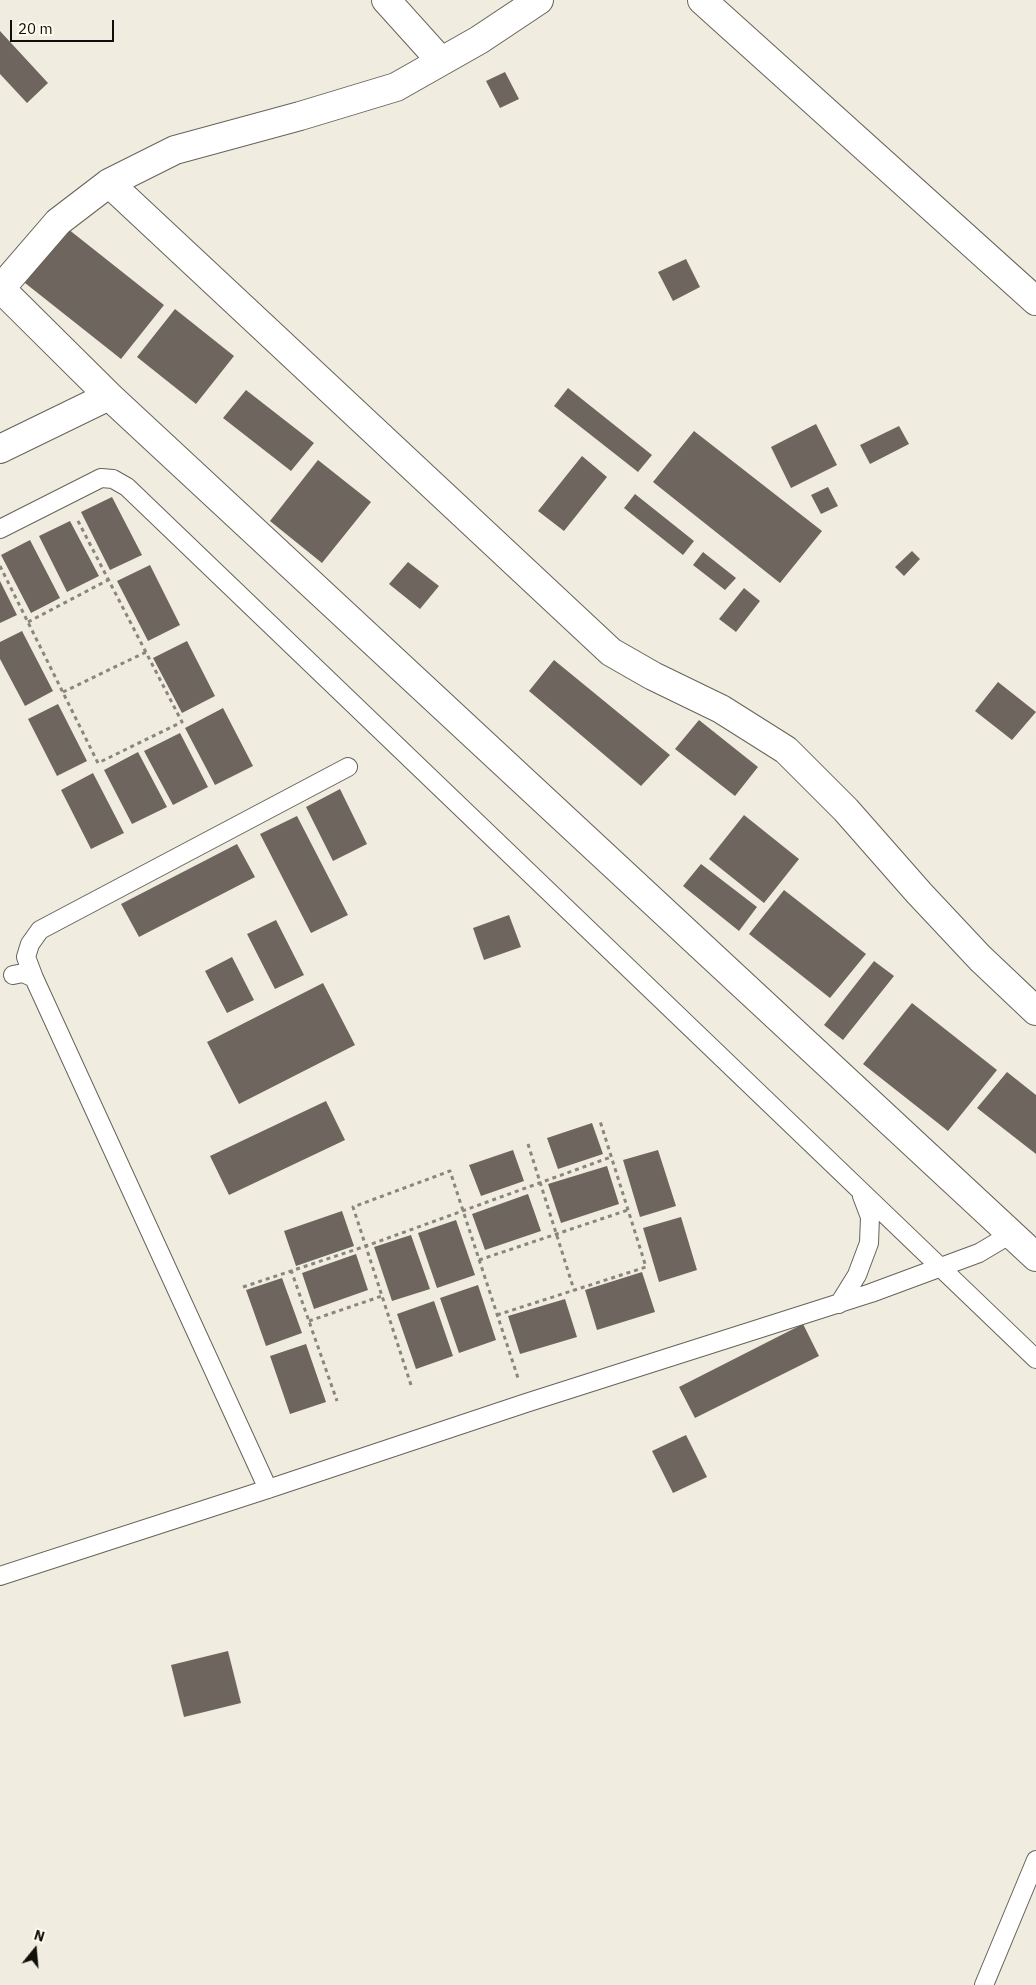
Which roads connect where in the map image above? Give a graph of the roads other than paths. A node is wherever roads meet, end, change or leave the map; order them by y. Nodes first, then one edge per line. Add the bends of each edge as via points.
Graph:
1 (386, 0) edge
2 (539, 0) edge
3 (702, 0) edge
4 (441, 62) junction
5 (108, 183) junction
6 (0, 288) edge
7 (1036, 301) edge
8 (109, 396) junction
9 (0, 450) edge
10 (0, 529) edge
11 (348, 767) dead end
12 (13, 975) dead end
13 (34, 978) junction
14 (1036, 1011) edge
15 (859, 1188) junction
16 (1011, 1234) junction
17 (1036, 1258) edge
18 (941, 1268) junction
19 (839, 1304) junction
20 (1036, 1359) edge
21 (268, 1489) junction
22 (0, 1576) edge
23 (1036, 1860) edge
24 (984, 1985) edge

1 - 4 street
2 - 4 street
3 - 7 street
4 - 5 street via 396,87 175,150
5 - 6 street via 58,222
5 - 14 street via 611,652 721,709 786,750 846,810 980,958
6 - 8 street
8 - 9 street
8 - 16 street
10 - 15 lane via 102,478 113,479 127,487
11 - 13 lane via 40,930 26,957
12 - 13 lane via 23,973
13 - 21 lane
15 - 18 lane
15 - 19 lane via 870,1217 869,1243 857,1275
16 - 17 street
16 - 18 lane via 979,1254
18 - 19 lane
18 - 20 lane
19 - 21 lane via 526,1402
21 - 22 lane
23 - 24 lane

